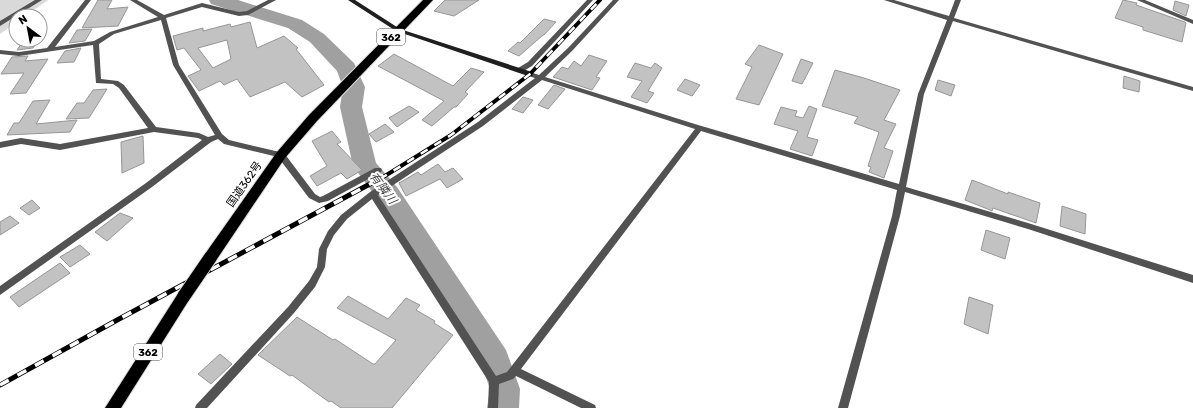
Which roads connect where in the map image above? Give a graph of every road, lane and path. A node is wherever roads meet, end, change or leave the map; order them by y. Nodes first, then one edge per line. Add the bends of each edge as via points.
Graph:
1 (39, 0) edge
2 (88, 0) edge
3 (133, 0) edge
4 (273, 0) edge
5 (351, 0) edge
6 (428, 0) edge
7 (590, 0) edge
8 (616, 0) edge
9 (887, 0) edge
10 (958, 0) edge
11 (1140, 0) edge
12 (163, 17) junction
13 (950, 18) junction
14 (1193, 22) edge
15 (0, 24) edge
16 (398, 30) junction
17 (96, 43) junction
18 (50, 49) junction
19 (0, 52) edge
20 (520, 70) junction
21 (530, 74) joint
22 (540, 78) junction
23 (1193, 88) edge
24 (154, 129) junction
25 (699, 129) junction
26 (219, 136) junction
27 (208, 140) junction
28 (0, 145) edge
29 (281, 155) junction
30 (378, 170) dead end
31 (902, 189) junction
32 (373, 194) junction
33 (1193, 279) edge
34 (0, 291) edge
35 (512, 373) junction
36 (494, 382) junction
37 (112, 408) edge
38 (200, 408) edge
39 (493, 408) edge
40 (591, 408) edge
41 (843, 408) edge

1 - 15 street
2 - 18 street
3 - 12 street
4 - 12 street via 248,13 232,13 202,5
5 - 16 street
6 - 16 highway, 国道362号 / 362
7 - 20 street via 530,64
8 - 22 street
9 - 13 street
10 - 13 street
11 - 14 street
12 - 17 street via 112,33
12 - 26 street via 176,65
13 - 23 street
13 - 31 street via 922,94
16 - 20 street
16 - 29 highway, 国道362号 / 362
17 - 18 street
17 - 24 street via 98,81 116,83
18 - 19 street via 19,54
20 - 21 street
21 - 22 street
22 - 25 street
22 - 32 street via 466,135
24 - 27 street via 199,136
24 - 28 street via 60,148 21,141
25 - 31 street
25 - 35 street
26 - 27 street
26 - 29 street via 227,142
27 - 34 street
29 - 30 street via 312,196 319,200
29 - 37 highway, 国道362号 / 362, bridge via 184,296
31 - 33 street via 1119,254
31 - 41 street
32 - 36 street
32 - 38 street via 344,218 332,233 323,249 321,267 312,284 291,310
35 - 36 street
35 - 40 street
36 - 39 street

